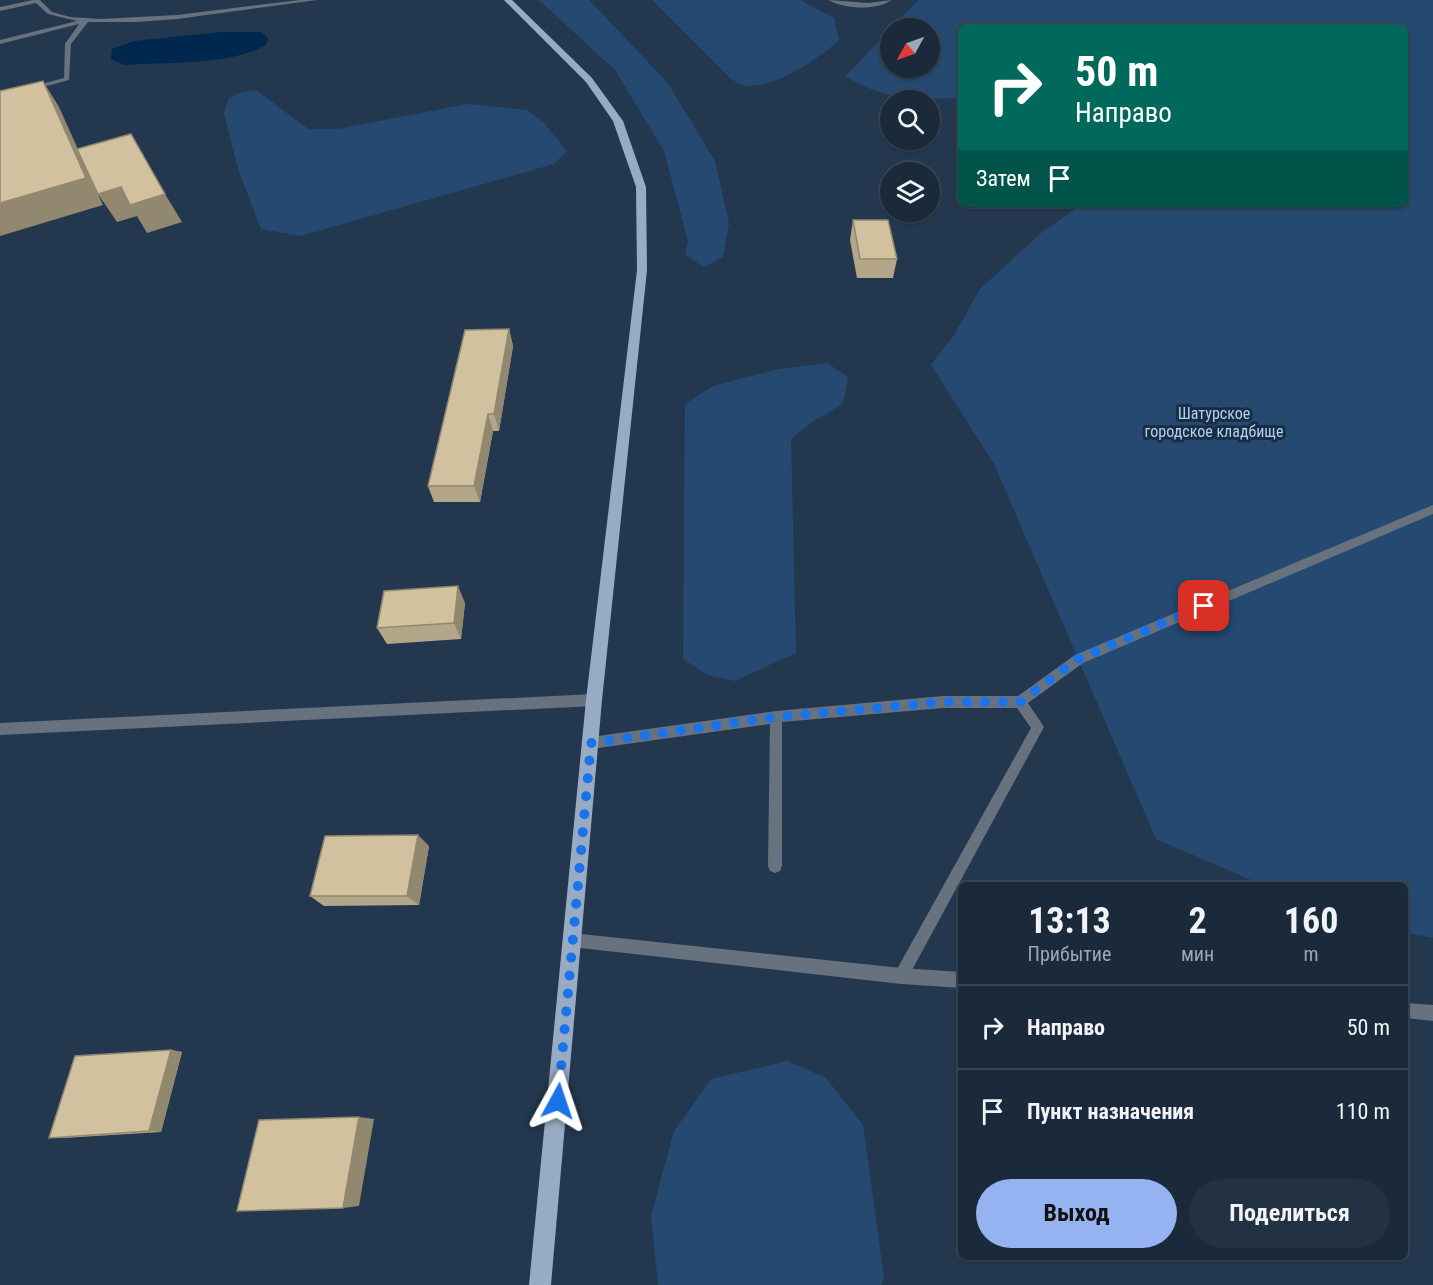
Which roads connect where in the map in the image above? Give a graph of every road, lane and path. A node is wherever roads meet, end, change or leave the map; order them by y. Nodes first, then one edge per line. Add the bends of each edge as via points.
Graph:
1 (37, 0) edge
2 (314, 0) edge
3 (508, 0) edge
4 (831, 0) edge
5 (889, 0) edge
6 (0, 9) edge
7 (85, 21) junction
8 (0, 42) edge
9 (0, 97) edge
10 (1433, 509) edge
11 (594, 700) junction
12 (1020, 702) junction
13 (776, 717) junction
14 (0, 729) edge
15 (591, 743) junction
16 (775, 866) dead end
17 (573, 940) junction
18 (900, 976) junction
19 (958, 980) edge
20 (1408, 1011) edge
21 (1433, 1013) edge
22 (540, 1285) edge

1 - 6 street
1 - 7 street via 49,13
2 - 7 street via 132,20
3 - 11 main road via 589,80 618,121 641,187 642,270
4 - 5 street via 860,5
7 - 8 street
7 - 9 street via 68,44 67,79
10 - 12 street via 1078,659
11 - 14 street
11 - 15 main road
12 - 13 street via 943,702
12 - 18 street via 1038,727
13 - 15 street
13 - 16 street
15 - 17 main road
17 - 18 street
17 - 22 main road
18 - 19 street
20 - 21 street

